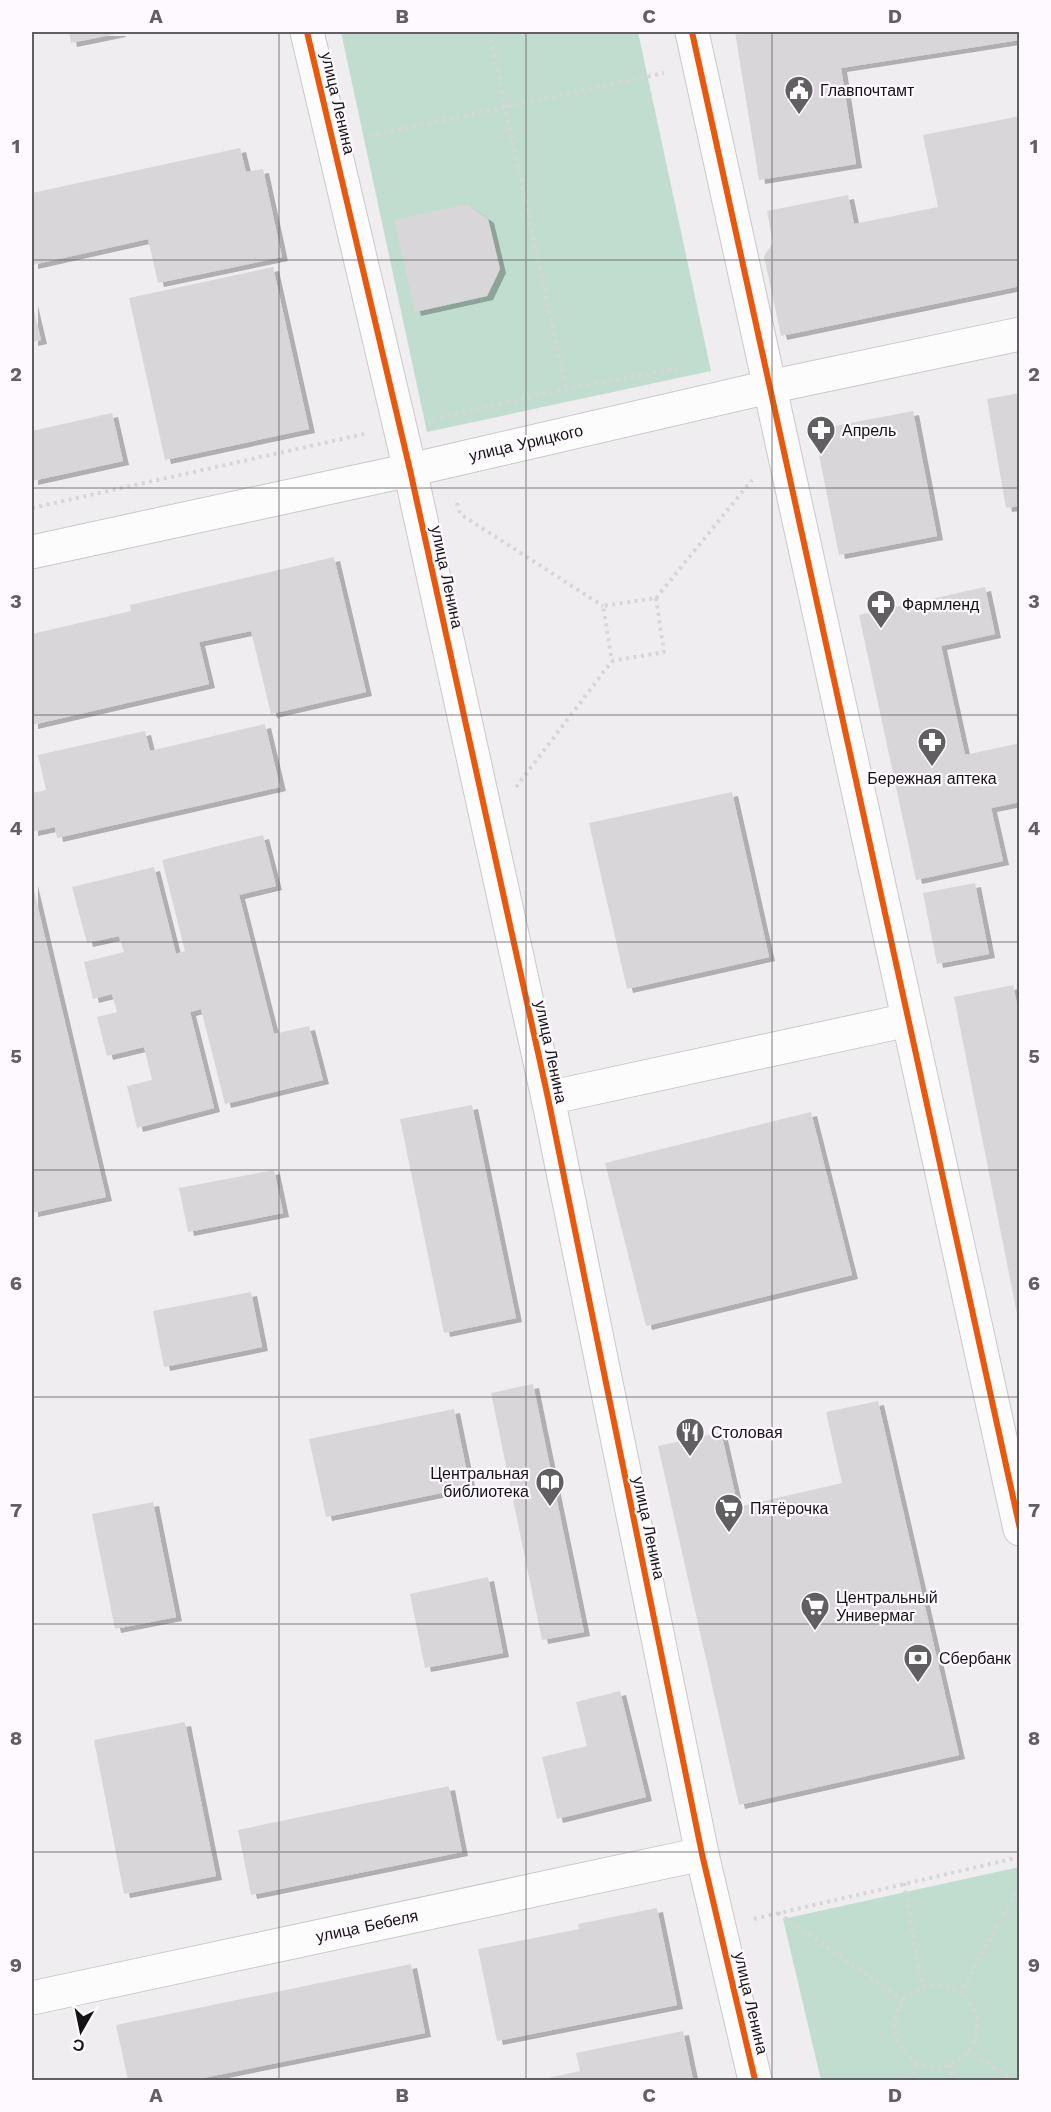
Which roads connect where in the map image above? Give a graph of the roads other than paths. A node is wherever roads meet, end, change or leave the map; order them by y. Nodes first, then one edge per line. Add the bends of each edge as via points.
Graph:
1 (307, 32) edge
2 (692, 32) edge
3 (1020, 334) edge
4 (769, 387) junction
5 (410, 470) junction
6 (32, 552) edge
7 (908, 1020) junction
8 (548, 1098) junction
9 (1020, 1529) edge
10 (702, 1854) junction
11 (32, 1998) edge
12 (755, 2080) edge

1 - 5 street, улица Ленина
2 - 4 street
3 - 4 street, улица Урицкого
4 - 5 street, улица Урицкого
4 - 7 street
5 - 6 street, улица Урицкого
5 - 8 street, улица Ленина
7 - 8 street
7 - 9 street
8 - 10 street, улица Ленина
10 - 11 street, улица Бебеля
10 - 12 street, улица Ленина

